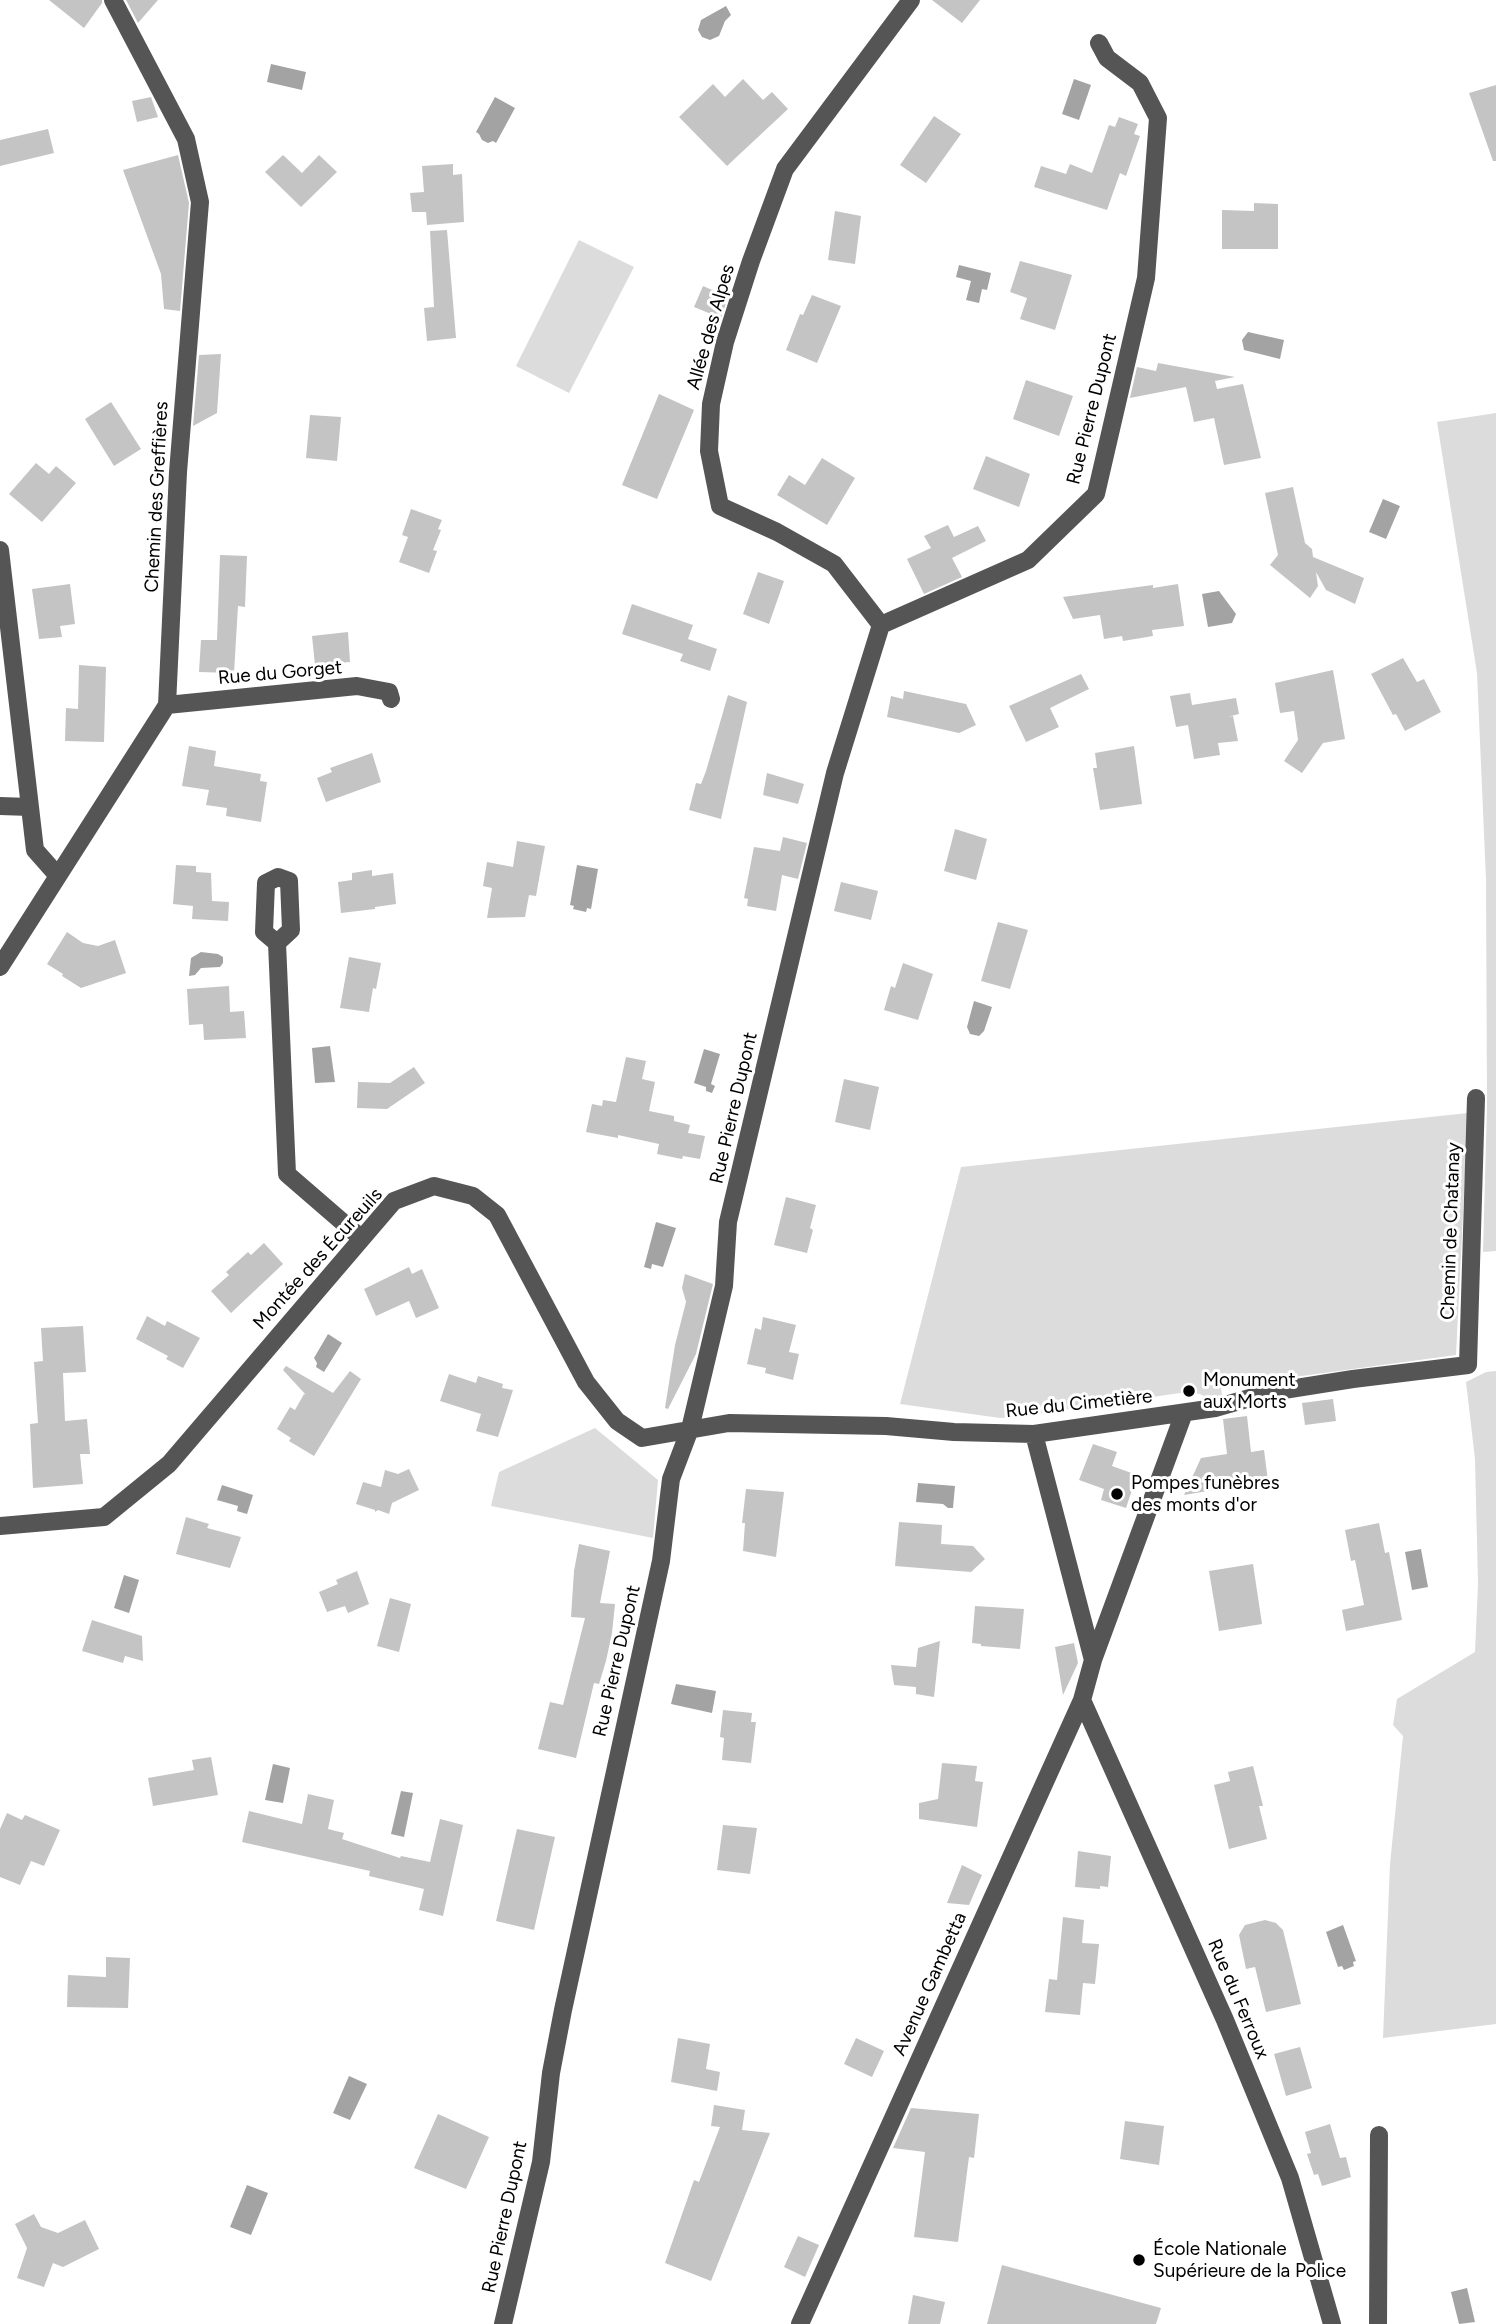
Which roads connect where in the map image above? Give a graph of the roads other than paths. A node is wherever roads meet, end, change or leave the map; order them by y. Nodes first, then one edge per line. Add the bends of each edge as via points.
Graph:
1 (113, 0) edge
2 (911, 0) edge
3 (1100, 43) dead end
4 (0, 550) edge
5 (881, 625) junction
6 (391, 699) dead end
7 (167, 705) junction
8 (0, 806) edge
9 (30, 807) junction
10 (58, 876) junction
11 (277, 943) dead end
12 (0, 967) edge
13 (1476, 1098) dead end
14 (361, 1238) junction
15 (1468, 1366) joint
16 (1184, 1413) junction
17 (690, 1429) junction
18 (1034, 1433) junction
19 (0, 1526) edge
20 (1093, 1660) junction
21 (1082, 1700) junction
22 (1379, 2134) dead end
23 (503, 2324) edge
24 (800, 2324) edge
25 (1332, 2324) edge
26 (1378, 2324) edge

1 - 7 street, Chemin des Greffières via 187,139 200,202 178,472
2 - 5 street, Allée des Alpes via 785,169 725,342 711,404 709,451 720,506 834,564
3 - 5 street, Rue Pierre Dupont via 1107,58 1140,83 1158,118 1146,278 1096,494 1028,560
4 - 9 street
5 - 17 street, Rue Pierre Dupont via 835,773 731,1208 724,1286
6 - 7 street, Rue du Gorget via 389,692 358,687
7 - 10 street, Chemin des Greffières
8 - 9 street
9 - 10 street via 35,850
10 - 12 street, Chemin des Greffières
11 - 14 street via 287,1174
13 - 15 street, Chemin de Chatanay
14 - 17 street, Montée des Écureuils via 394,1201 434,1186 473,1196 497,1215 586,1382 617,1421 642,1438
14 - 19 street, Montée des Écureuils via 169,1464 104,1517
15 - 16 street, Rue du Cimetière via 1271,1392
16 - 18 street, Rue du Cimetière
16 - 20 street, Avenue Gambetta
17 - 18 street, Rue du Cimetière via 729,1423
17 - 23 street, Rue Pierre Dupont via 671,1479 660,1561 551,2073 541,2162
18 - 20 street, Avenue Gambetta
20 - 21 street, Avenue Gambetta
21 - 24 street, Avenue Gambetta
21 - 25 street, Rue du Ferroux via 1290,2178
22 - 26 street

